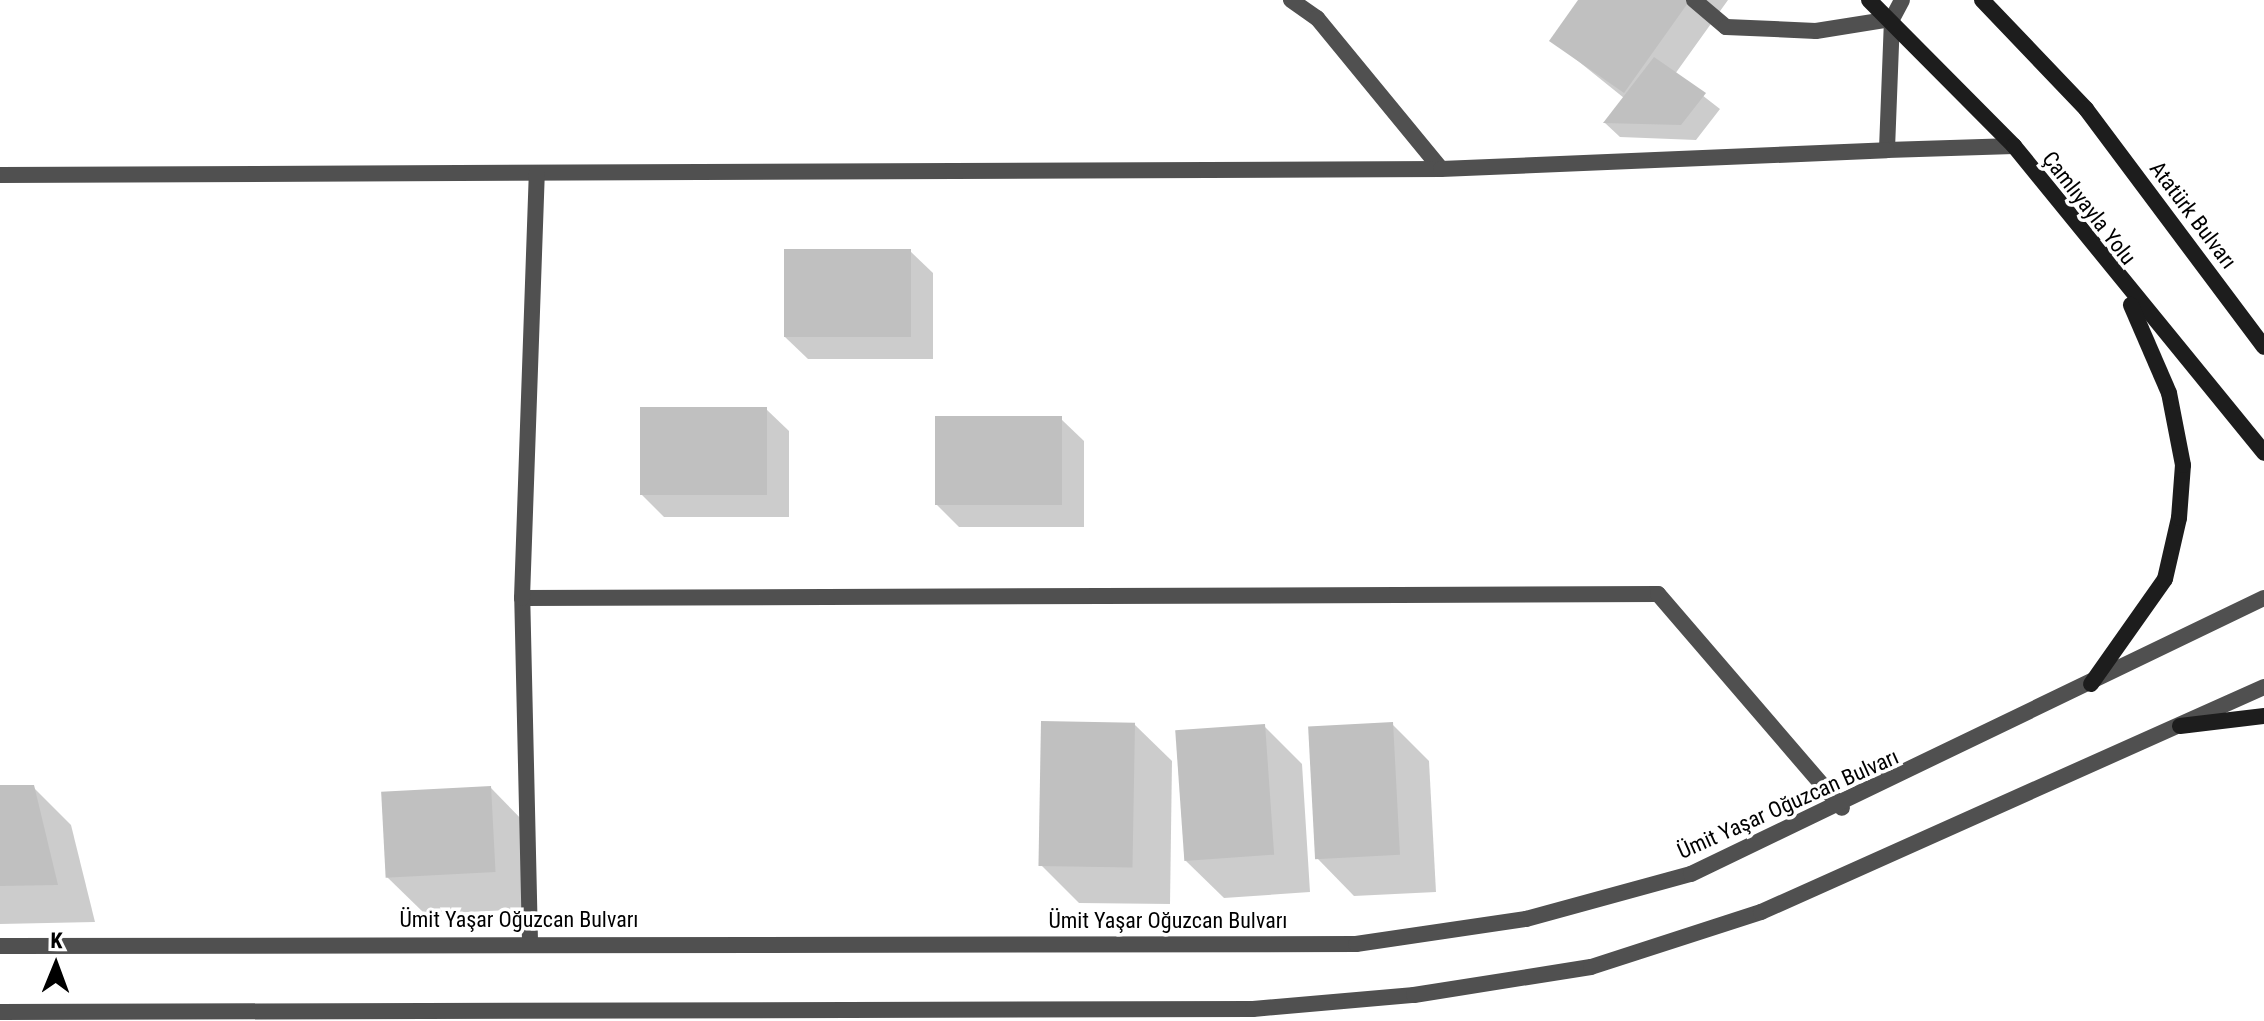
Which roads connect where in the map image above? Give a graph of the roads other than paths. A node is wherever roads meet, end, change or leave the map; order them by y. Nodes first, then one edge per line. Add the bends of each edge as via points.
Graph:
1 (1291, 0) edge
2 (1694, 0) edge
3 (1869, 0) edge
4 (1902, 0) edge
5 (1982, 0) edge
6 (1892, 19) junction
7 (2014, 146) junction
8 (1887, 150) junction
9 (1441, 169) junction
10 (537, 173) junction
11 (0, 175) edge
12 (2124, 289) junction
13 (2264, 347) edge
14 (2264, 453) edge
15 (522, 598) junction
16 (2264, 598) edge
17 (2091, 684) junction
18 (2264, 687) edge
19 (2264, 716) edge
20 (2180, 726) junction
21 (1842, 808) junction
22 (530, 941) junction
23 (0, 946) edge
24 (0, 1012) edge

1 - 9 street via 1317,18
2 - 6 street via 1726,27 1816,31
3 - 6 main road, Çamlıyayla Yolu
4 - 6 street
5 - 13 main road, Atatürk Bulvarı via 2086,109
6 - 7 main road, Çamlıyayla Yolu
6 - 8 street
7 - 8 street
7 - 12 main road, Çamlıyayla Yolu
8 - 9 street
9 - 10 street
10 - 11 street
10 - 15 street
12 - 14 main road, Çamlıyayla Yolu
12 - 17 main road via 2169,393 2183,465 2179,518 2165,579
15 - 21 street via 1658,594
15 - 22 street
16 - 17 street, Ümit Yaşar Oğuzcan Bulvarı
17 - 21 street, Ümit Yaşar Oğuzcan Bulvarı
18 - 20 street
19 - 20 main road
20 - 24 street via 1761,912 1591,967 1414,995 1253,1009
21 - 22 street, Ümit Yaşar Oğuzcan Bulvarı via 1691,874 1526,919 1356,944
22 - 23 street, Ümit Yaşar Oğuzcan Bulvarı

